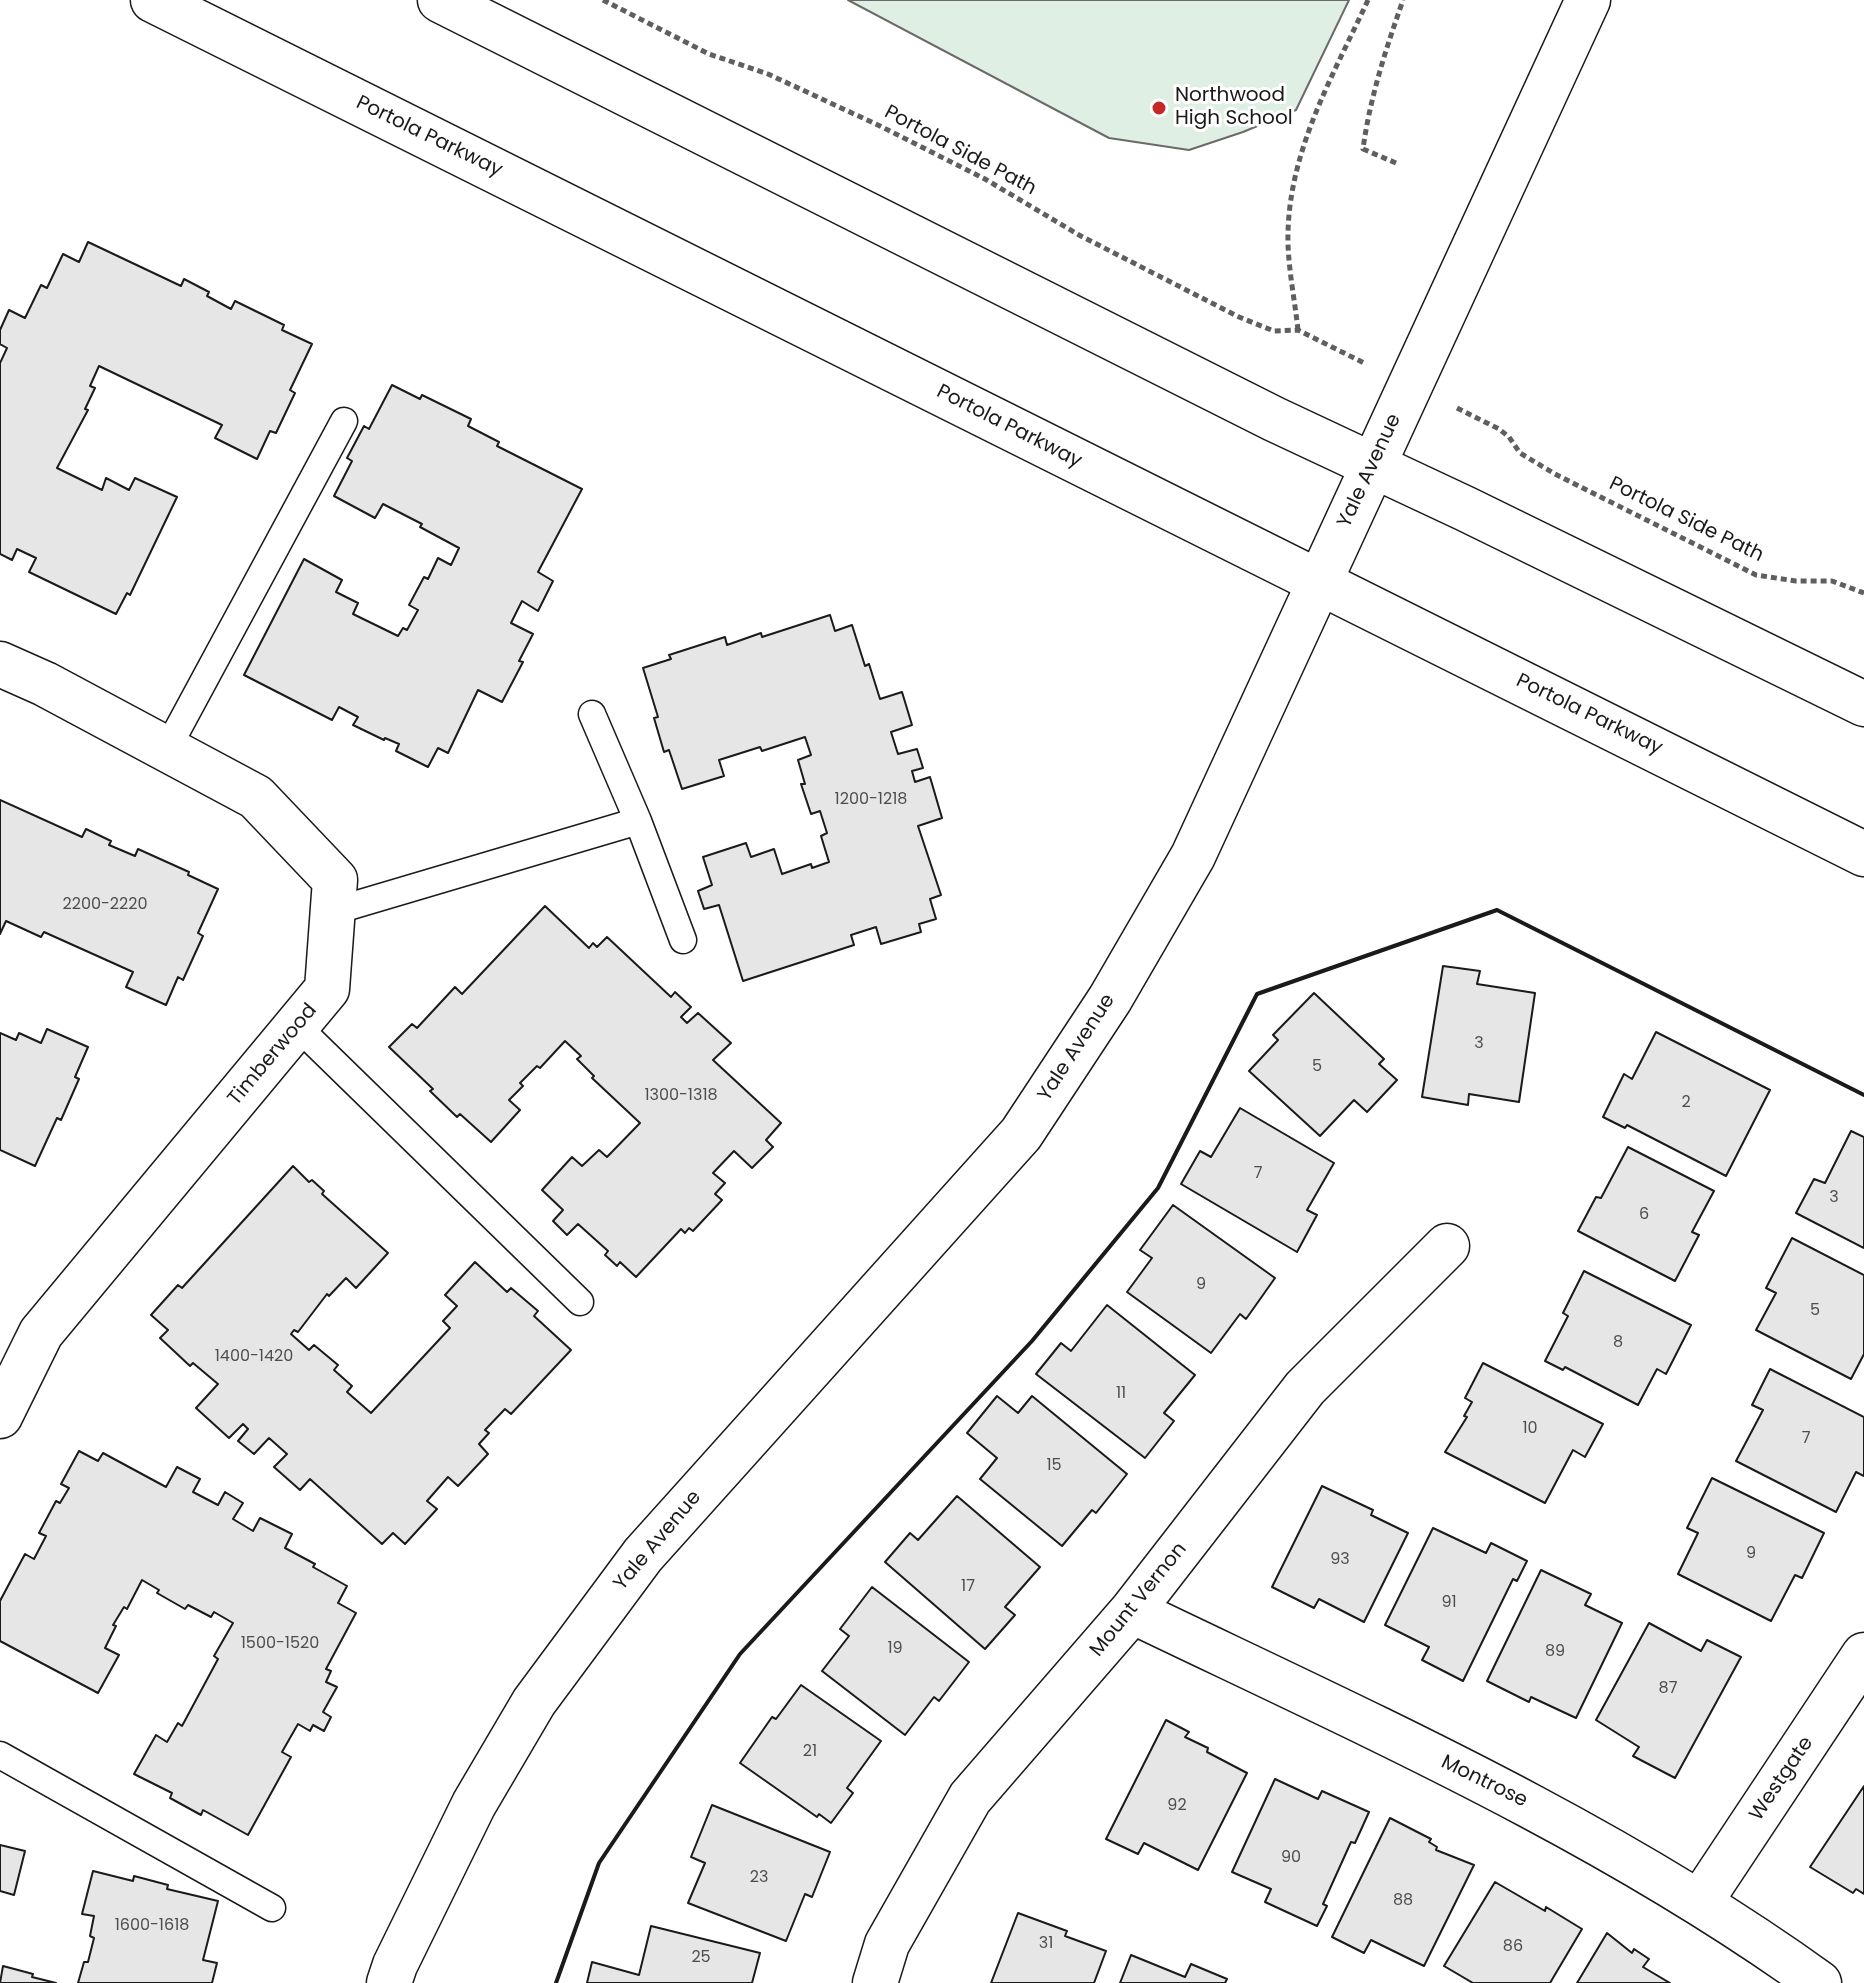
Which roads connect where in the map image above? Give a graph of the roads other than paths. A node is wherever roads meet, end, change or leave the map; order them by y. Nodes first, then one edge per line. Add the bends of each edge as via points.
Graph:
1 (153, 0) edge
2 (440, 0) edge
3 (1588, 0) edge
4 (344, 421) dead end
5 (1372, 464) junction
6 (1319, 582) junction
7 (0, 664) edge
8 (1864, 704) edge
9 (592, 714) dead end
10 (167, 749) junction
11 (638, 821) junction
12 (1864, 854) edge
13 (334, 911) junction
14 (683, 940) dead end
15 (297, 1026) junction
16 (1447, 1246) dead end
17 (580, 1302) dead end
18 (0, 1416) edge
19 (1132, 1611) junction
20 (1864, 1655) edge
21 (0, 1755) edge
22 (1700, 1902) junction
23 (272, 1908) dead end
24 (389, 1983) edge
25 (875, 1983) edge
26 (1819, 1983) edge

1 - 6 street, Portola Parkway
2 - 5 street
3 - 5 street, Yale Avenue
4 - 10 lane
5 - 6 street, Yale Avenue
5 - 8 street
6 - 12 street, Portola Parkway
6 - 24 street, Yale Avenue via 1193,856 1110,999 1021,1134 643,1555 534,1702 474,1804
7 - 10 street, Timberwood
9 - 11 lane
10 - 13 street, Timberwood via 256,797 335,880
11 - 13 lane
11 - 14 lane
13 - 15 street, Timberwood via 327,989
15 - 17 lane
15 - 18 street, Timberwood via 41,1333
16 - 19 street, Mount Vernon via 1305,1388
19 - 22 street, Montrose via 1552,1816
19 - 25 street, Mount Vernon via 970,1798 887,1944
20 - 22 street, Westgate
21 - 23 lane
22 - 26 street, Montrose

